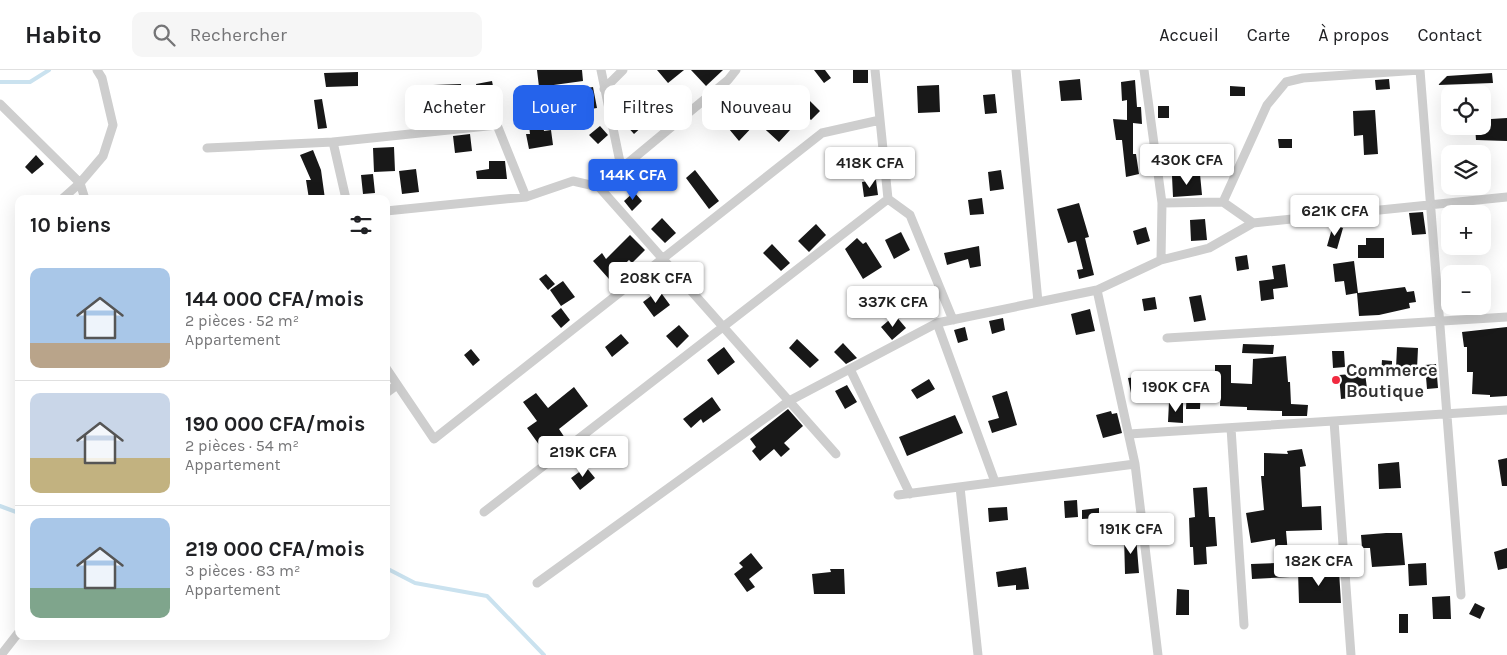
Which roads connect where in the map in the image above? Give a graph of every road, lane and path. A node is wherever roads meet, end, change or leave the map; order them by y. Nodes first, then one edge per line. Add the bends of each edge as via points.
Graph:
1 (97, 70) edge
2 (601, 70) edge
3 (623, 70) edge
4 (736, 70) edge
5 (875, 70) edge
6 (1016, 70) edge
7 (1144, 70) edge
8 (1420, 70) edge
9 (1303, 74) edge
10 (608, 85) edge
11 (604, 89) edge
12 (0, 104) edge
13 (880, 120) junction
14 (613, 130) edge
15 (334, 142) junction
16 (207, 148) dead end
17 (621, 167) junction
18 (80, 183) junction
19 (598, 187) junction
20 (66, 195) edge
21 (84, 195) edge
22 (345, 195) edge
23 (526, 197) junction
24 (1507, 197) edge
25 (888, 200) junction
26 (1223, 202) junction
27 (1162, 203) junction
28 (1430, 204) junction
29 (390, 211) edge
30 (1253, 222) junction
31 (663, 259) junction
32 (1161, 260) junction
33 (1097, 290) junction
34 (1038, 302) junction
35 (1507, 317) edge
36 (953, 320) junction
37 (1440, 321) junction
38 (937, 323) junction
39 (723, 327) junction
40 (1167, 338) dead end
41 (850, 369) junction
42 (390, 374) edge
43 (397, 385) junction
44 (390, 390) edge
45 (789, 401) junction
46 (1507, 410) edge
47 (1447, 414) junction
48 (1334, 421) junction
49 (1231, 428) junction
50 (1129, 434) junction
51 (836, 454) dead end
52 (1135, 464) junction
53 (995, 482) junction
54 (960, 487) junction
55 (910, 494) junction
56 (898, 495) dead end
57 (484, 512) dead end
58 (537, 583) dead end
59 (1461, 595) dead end
60 (1244, 625) dead end
61 (15, 637) edge
62 (1, 655) edge
63 (978, 655) edge
64 (1158, 655) edge
65 (1352, 655) edge

1 - 18 street via 102,78 113,125 103,156
2 - 11 street
3 - 10 street
4 - 17 street
5 - 13 street
6 - 34 street
7 - 27 street
8 - 9 street
8 - 28 street
9 - 26 street via 1286,82 1267,105
12 - 18 street
13 - 25 street
13 - 31 street via 822,133
14 - 17 street
15 - 16 street
15 - 22 street
15 - 23 street via 497,125
17 - 19 street
18 - 20 street
18 - 21 street
19 - 23 street via 573,181
19 - 31 street
23 - 29 street
24 - 28 street
25 - 36 street via 910,216
25 - 39 street
26 - 27 street
26 - 30 street
27 - 32 street
28 - 30 street
28 - 37 street
30 - 32 street via 1209,248
31 - 39 street
31 - 43 street via 434,439
32 - 33 street
33 - 34 street
33 - 50 street
34 - 36 street
35 - 37 street
36 - 38 street
37 - 40 street
37 - 47 street
38 - 41 street
38 - 53 street
39 - 45 street
39 - 57 street
41 - 45 street
41 - 55 street
42 - 43 street
43 - 44 street
45 - 51 street
45 - 58 street
46 - 47 street
47 - 48 street
47 - 59 street
48 - 49 street
48 - 65 street
49 - 50 street
49 - 60 street
50 - 52 street
52 - 53 street
52 - 64 street
53 - 54 street
54 - 55 street
54 - 63 street
55 - 56 street
61 - 62 street

